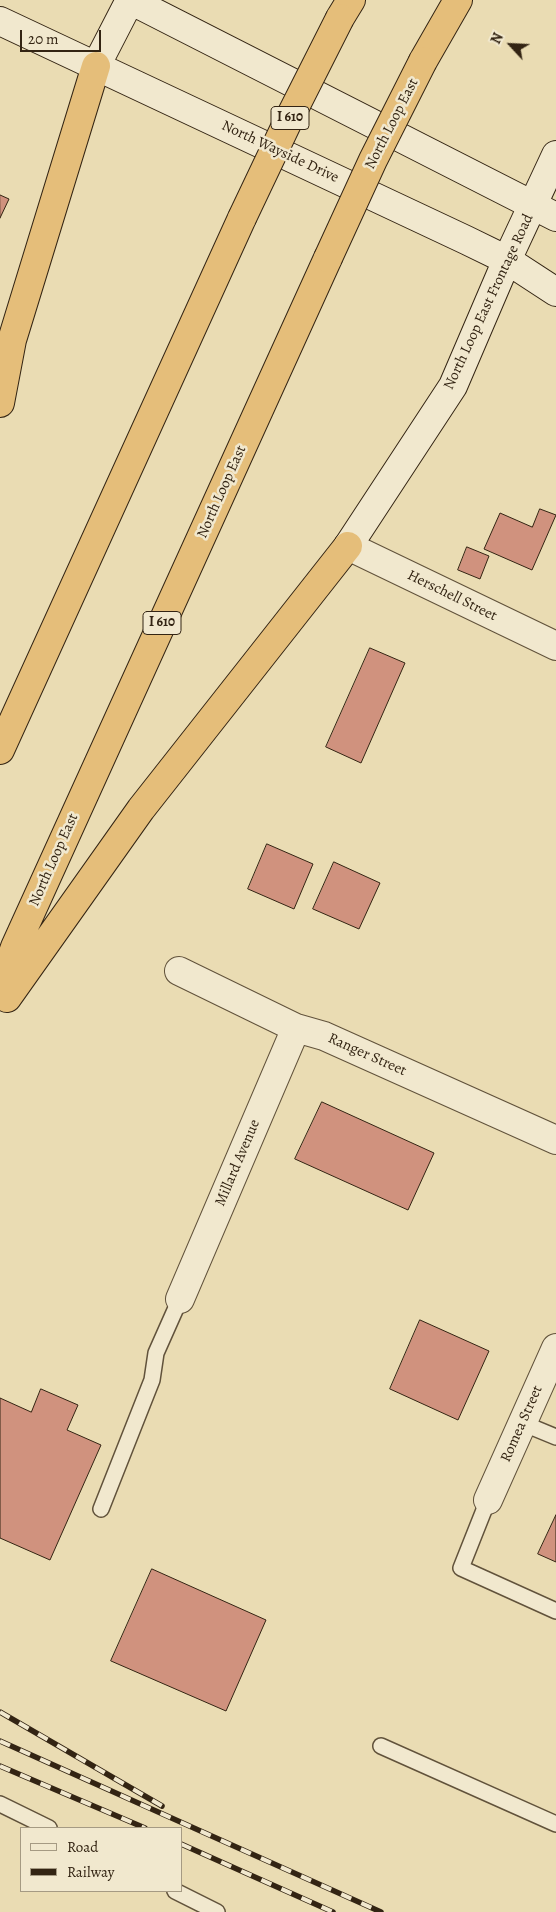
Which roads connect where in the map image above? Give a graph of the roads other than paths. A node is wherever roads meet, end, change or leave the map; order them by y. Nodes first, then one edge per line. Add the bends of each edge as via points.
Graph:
1 (130, 0) edge
2 (458, 0) edge
3 (346, 9) edge
4 (0, 21) edge
5 (96, 66) junction
6 (556, 155) edge
7 (545, 211) edge
8 (507, 260) junction
9 (556, 292) edge
10 (0, 403) edge
11 (348, 546) junction
12 (556, 646) edge
13 (0, 750) edge
14 (179, 971) dead end
15 (0, 990) edge
16 (0, 1007) edge
17 (296, 1028) junction
18 (556, 1140) edge
19 (180, 1299) joint
20 (556, 1348) edge
21 (522, 1423) junction
22 (556, 1437) edge
23 (488, 1500) joint
24 (101, 1509) dead end
25 (556, 1611) edge
26 (381, 1746) dead end
27 (0, 1804) edge
28 (556, 1824) edge
29 (47, 1827) edge
30 (177, 1892) edge
31 (217, 1912) edge

1 - 5 main road
1 - 7 main road
2 - 15 highway, North Loop East / I 610, bridge via 373,160 15,947
3 - 13 highway, I 610, bridge via 242,218
4 - 5 main road, North Wayside Drive
5 - 8 main road, North Wayside Drive
5 - 10 highway via 12,340
6 - 7 main road, North Loop East Frontage Road
7 - 8 main road, North Loop East Frontage Road
8 - 9 main road, North Wayside Drive
8 - 11 main road, North Loop East Frontage Road via 453,386
11 - 12 main road, Herschell Street
11 - 16 highway via 141,809
14 - 17 main road, Ranger Street
17 - 18 main road, Ranger Street via 324,1036
17 - 19 main road, Millard Avenue
19 - 24 lane via 156,1353 152,1380
20 - 21 main road, Romea Street
21 - 22 lane
21 - 23 main road, Romea Street
23 - 25 lane via 460,1568
26 - 28 lane
27 - 29 lane
30 - 31 lane

